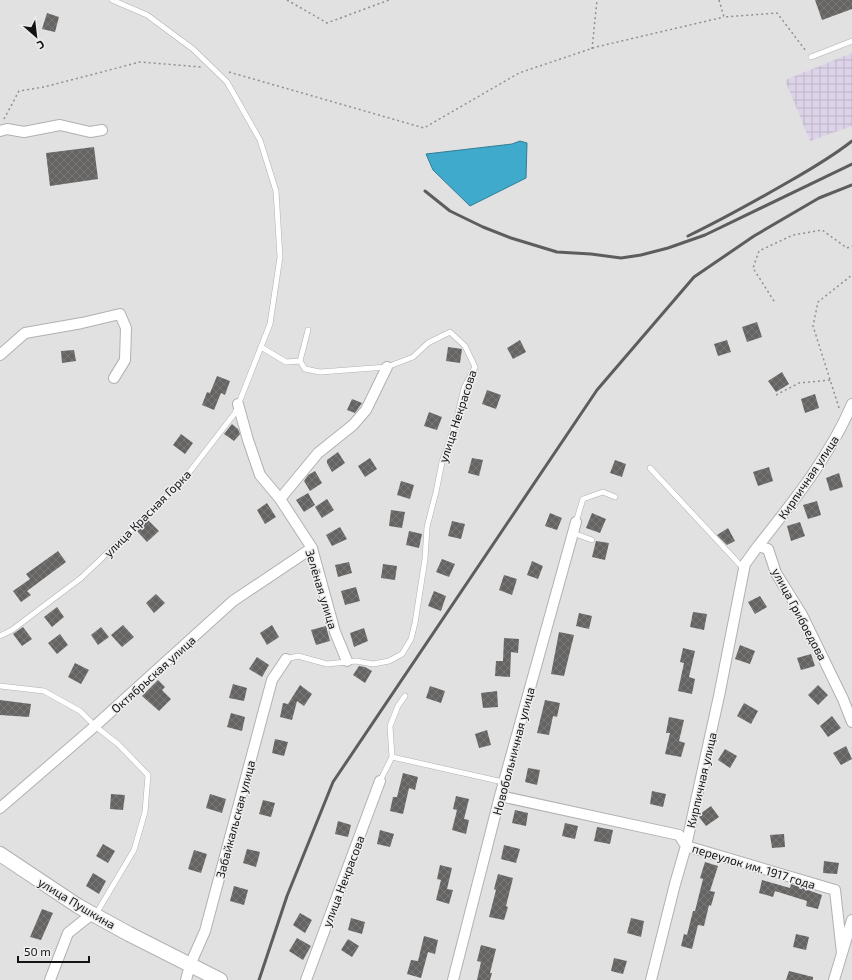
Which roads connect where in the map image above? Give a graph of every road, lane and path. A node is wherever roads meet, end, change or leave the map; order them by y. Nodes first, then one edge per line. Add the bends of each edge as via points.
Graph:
1 (112, 0) edge
2 (287, 0) edge
3 (390, 0) edge
4 (597, 0) edge
5 (719, 0) edge
6 (724, 17) junction
7 (852, 41) edge
8 (592, 49) junction
9 (811, 57) joint
10 (212, 68) junction
11 (3, 120) dead end
12 (102, 130) dead end
13 (0, 131) edge
14 (852, 246) edge
15 (852, 275) edge
16 (774, 301) dead end
17 (308, 330) dead end
18 (261, 347) junction
19 (0, 355) edge
20 (300, 361) junction
21 (387, 367) junction
22 (114, 378) dead end
23 (830, 380) junction
24 (776, 395) dead end
25 (238, 404) junction
26 (852, 404) edge
27 (844, 424) junction
28 (650, 468) dead end
29 (615, 497) dead end
30 (280, 499) junction
31 (576, 522) joint
32 (573, 533) junction
33 (592, 540) dead end
34 (758, 546) junction
35 (312, 548) junction
36 (744, 569) junction
37 (0, 636) edge
38 (286, 659) joint
39 (347, 661) junction
40 (0, 686) edge
41 (406, 696) dead end
42 (852, 722) edge
43 (95, 726) junction
44 (392, 757) junction
45 (380, 781) joint
46 (503, 782) junction
47 (500, 796) junction
48 (0, 808) edge
49 (686, 846) junction
50 (0, 854) edge
51 (94, 915) junction
52 (852, 920) edge
53 (842, 953) junction
54 (190, 965) junction
55 (50, 980) edge
56 (186, 980) edge
57 (220, 980) edge
58 (306, 980) edge
59 (453, 980) edge
60 (651, 980) edge
61 (834, 980) edge

1 - 10 lane, улица Красная Горка via 147,15 193,49
2 - 3 path via 327,23
4 - 8 path
5 - 6 path
6 - 8 path
6 - 9 path via 777,13
7 - 9 lane
8 - 10 path via 519,73 424,128
10 - 11 path via 140,62 19,91
10 - 18 lane, улица Красная Горка via 227,82 260,140 276,191 280,257 270,324
12 - 13 street via 90,132 60,126 24,132 6,129
14 - 16 path via 847,248 822,230 793,236 759,251 753,268
15 - 23 path via 818,302 813,326
17 - 20 lane
18 - 20 lane via 286,362
18 - 25 lane, улица Красная Горка
19 - 22 street via 25,333 120,314 126,328 125,360
20 - 21 lane, улица Некрасова via 305,369 320,372
21 - 30 street via 366,410 353,425 318,453
21 - 39 lane, улица Некрасова via 412,357 428,344 450,332 465,346 475,367 464,388 456,422 442,462 427,527 425,559 410,639 402,654 389,661 373,664
23 - 24 path via 799,383
23 - 27 path
25 - 30 street, Зелёная улица via 260,475
25 - 37 lane, улица Красная Горка via 235,413 181,483 81,578 12,630
26 - 27 street, Кирпичная улица
27 - 34 street, Кирпичная улица via 802,490
28 - 36 lane
29 - 31 lane via 603,492 583,499
30 - 35 street, Зелёная улица
31 - 32 street, Новобольничная улица
32 - 33 lane
32 - 46 street, Новобольничная улица
34 - 36 street
34 - 42 street, улица Грибоедова via 768,549 776,573 802,615
35 - 39 street, Зелёная улица via 335,632
35 - 43 street, Октябрьская улица via 234,601
36 - 49 street, Кирпичная улица
38 - 39 lane via 298,656 327,664
38 - 54 street, Забайкальская улица via 272,680 204,931
40 - 43 lane via 44,691 80,711
41 - 44 lane via 398,706 390,726
43 - 48 street, Октябрьская улица
43 - 51 lane via 118,744 148,775 145,812 134,850
44 - 45 lane
44 - 46 lane
45 - 58 street, улица Некрасова
46 - 47 street, Новобольничная улица
47 - 49 street, переулок им. 1917 года via 679,835
47 - 59 street, Новобольничная улица
49 - 53 street, переулок им. 1917 года via 835,890
49 - 60 street, Кирпичная улица
50 - 51 street, улица Пушкина
51 - 54 street, улица Пушкина
51 - 55 street via 68,933
52 - 53 street
53 - 61 street
54 - 56 street, Забайкальская улица
54 - 57 street, улица Пушкина

